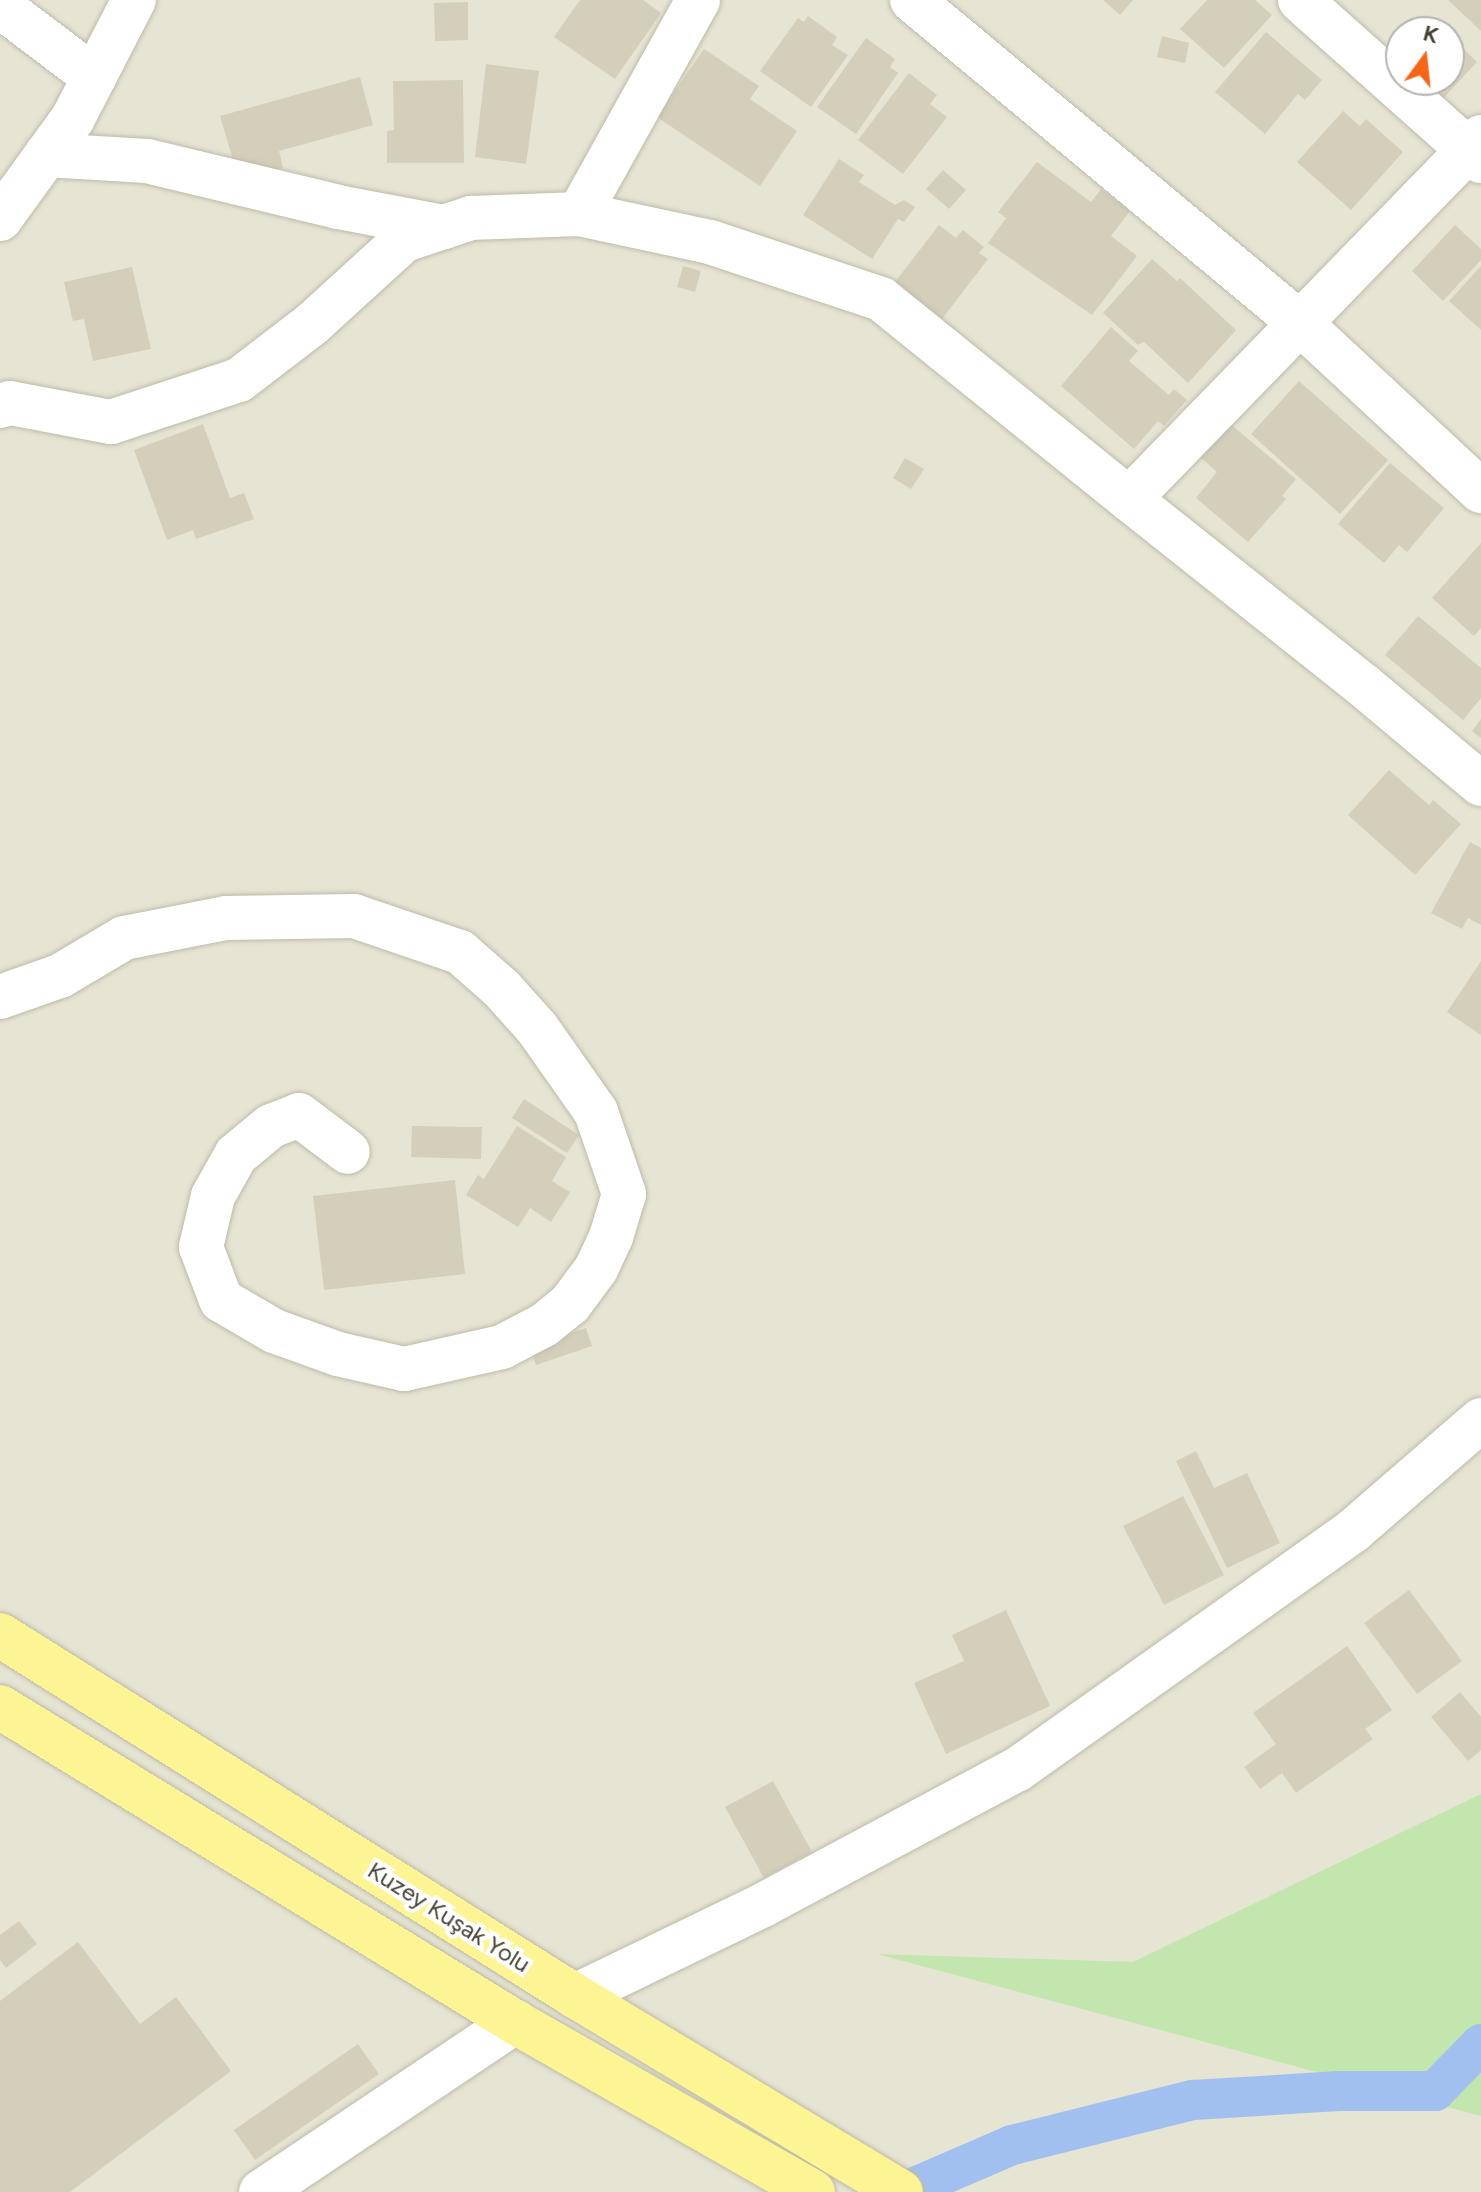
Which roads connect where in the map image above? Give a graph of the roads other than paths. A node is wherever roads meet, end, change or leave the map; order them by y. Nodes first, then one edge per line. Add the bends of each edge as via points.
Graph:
1 (134, 0) edge
2 (698, 0) edge
3 (912, 0) edge
4 (1300, 0) edge
5 (0, 6) edge
6 (94, 77) junction
7 (1477, 150) edge
8 (46, 155) junction
9 (579, 214) junction
10 (0, 219) edge
11 (444, 227) junction
12 (1300, 323) junction
13 (0, 406) edge
14 (1481, 491) edge
15 (1129, 499) junction
16 (1481, 784) edge
17 (0, 997) edge
18 (348, 1152) dead end
19 (1481, 1420) edge
20 (0, 1635) edge
21 (0, 1707) edge
22 (575, 1996) junction
23 (515, 2022) junction
24 (261, 2192) edge
25 (813, 2192) edge
26 (901, 2192) edge

1 - 6 street
2 - 9 street
3 - 12 street
4 - 7 street
5 - 6 street
6 - 8 street
7 - 12 street
8 - 10 street
8 - 11 street via 147,161
9 - 11 street via 471,218
9 - 15 street via 710,242 881,299
11 - 13 street via 404,240 312,324 239,380 111,422 10,403
12 - 14 street
12 - 15 street
15 - 16 street
17 - 18 street via 60,976 124,938 226,918 354,916 460,952 502,989 537,1028 596,1112 624,1194 596,1269 570,1304 544,1325 502,1347 404,1369 338,1354 274,1331 221,1300 201,1247 213,1196 236,1155 271,1126 299,1115
19 - 22 street via 1354,1530 1018,1769 763,1905
20 - 22 main road, Kuzey Kuşak Yolu
21 - 23 main road
22 - 26 main road, Kuzey Kuşak Yolu
23 - 24 street
23 - 25 main road

